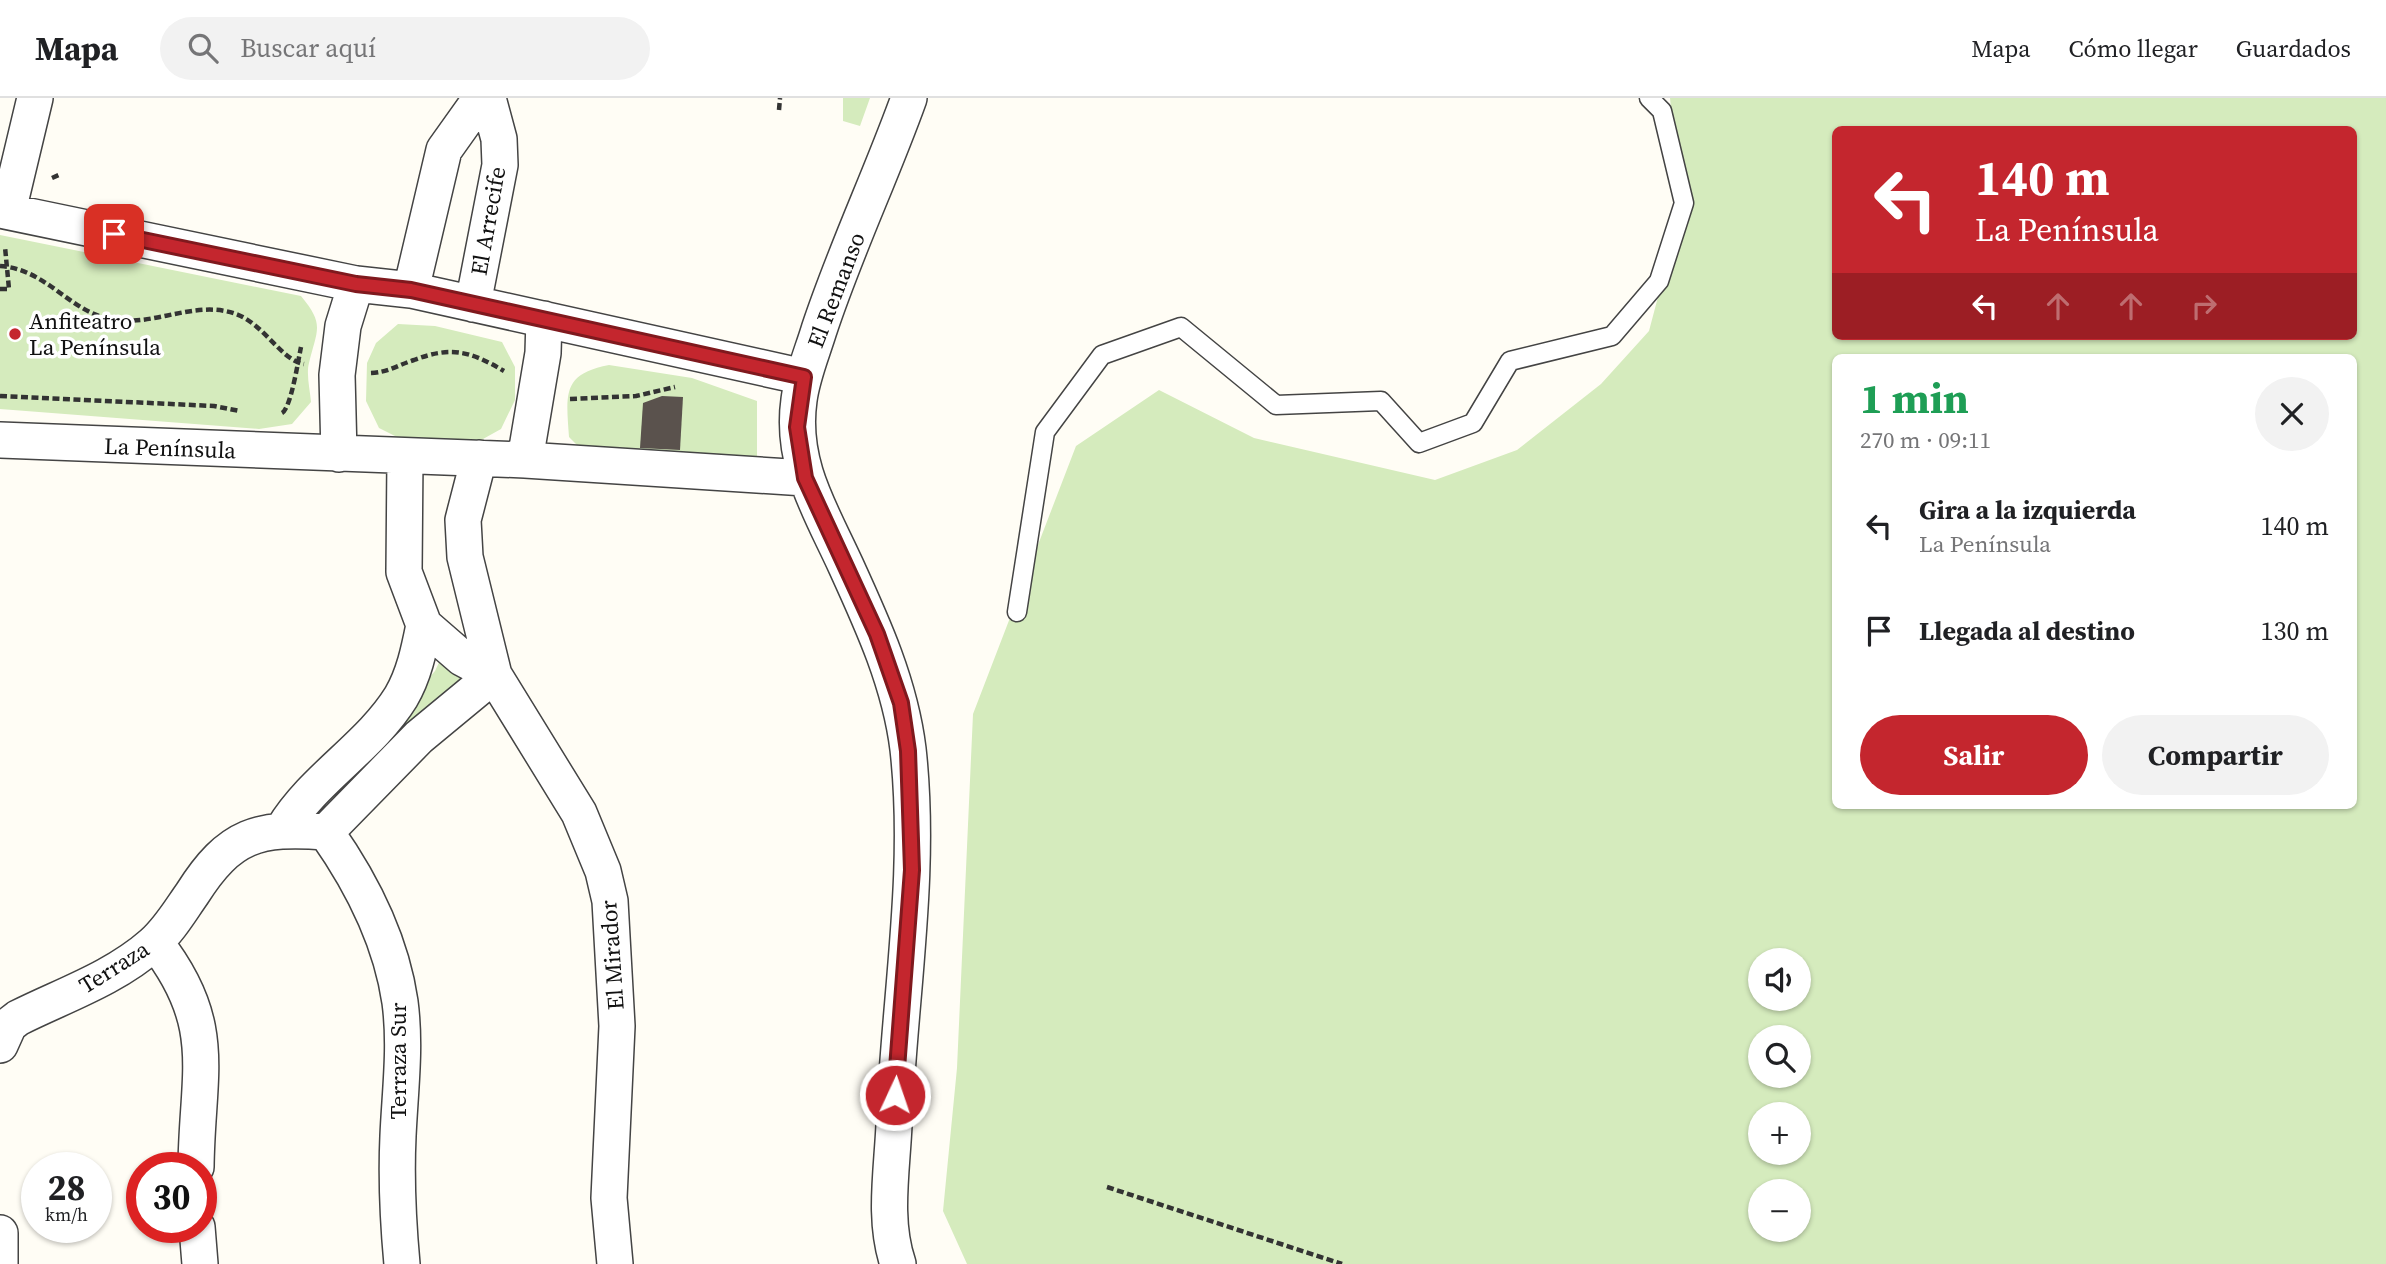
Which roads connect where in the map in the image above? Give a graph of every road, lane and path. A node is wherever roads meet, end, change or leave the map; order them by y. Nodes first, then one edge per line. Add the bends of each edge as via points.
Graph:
1 (34, 98) edge
2 (481, 98) edge
3 (488, 98) edge
4 (780, 98) edge
5 (909, 98) edge
6 (1649, 98) edge
7 (779, 110) dead end
8 (4, 210) edge
9 (5, 246) dead end
10 (0, 266) edge
11 (8, 267) junction
12 (356, 284) junction
13 (0, 289) edge
14 (411, 290) junction
15 (473, 303) junction
16 (544, 319) junction
17 (304, 337) dead end
18 (297, 363) junction
19 (804, 377) junction
20 (0, 396) edge
21 (246, 413) dead end
22 (272, 416) dead end
23 (0, 440) edge
24 (339, 454) junction
25 (405, 457) junction
26 (479, 458) junction
27 (525, 460) junction
28 (805, 478) junction
29 (1017, 612) dead end
30 (424, 625) junction
31 (494, 675) junction
32 (283, 829) junction
33 (326, 832) junction
34 (155, 942) junction
35 (0, 1045) edge
36 (197, 1152) edge
37 (1107, 1187) dead end
38 (0, 1233) edge
39 (198, 1243) edge
40 (0, 1264) edge
41 (200, 1264) edge
42 (402, 1264) edge
43 (615, 1264) edge
44 (898, 1264) edge
45 (1342, 1264) edge

1 - 8 street
2 - 14 street via 444,150
3 - 15 street, El Arrecife via 499,139 500,165
4 - 7 path
5 - 19 street, El Remanso via 834,284
6 - 29 lane via 1662,111 1684,203 1659,281 1612,336 1510,361 1473,423 1419,443 1381,401 1276,405 1181,327 1102,355 1045,432
8 - 12 street
9 - 11 path
10 - 11 path
11 - 13 path via 9,289
11 - 18 path via 33,274 106,318 130,322 217,309 239,315 260,327
12 - 14 street
12 - 24 street via 343,326 337,375
14 - 15 street
15 - 16 street
16 - 19 street
16 - 27 street via 543,354
17 - 18 path
18 - 22 path via 287,411
19 - 28 street, El Remanso via 797,427
20 - 21 path via 214,406
23 - 24 street, La Península
24 - 25 street, La Península
25 - 26 street, La Península
25 - 30 street via 404,572
26 - 27 street, La Península
26 - 31 street, El Mirador via 463,520 465,557
27 - 28 street, La Península
28 - 44 street, El Remanso via 877,634 901,703 908,751 912,870 897,1046 890,1216
30 - 31 street via 462,658
30 - 32 street via 410,679 391,711 306,797
31 - 33 street via 419,737
31 - 43 street, El Mirador via 579,813 604,871 617,1026 609,1198
32 - 33 street, Terraza
32 - 34 street, Terraza via 254,836 218,858
33 - 42 street, Terraza Sur via 369,902 400,1002 403,1051 397,1186
34 - 35 street, Terraza via 94,984 18,1018 9,1025
34 - 36 street via 181,979 198,1022
37 - 45 path
38 - 40 street
39 - 41 street

